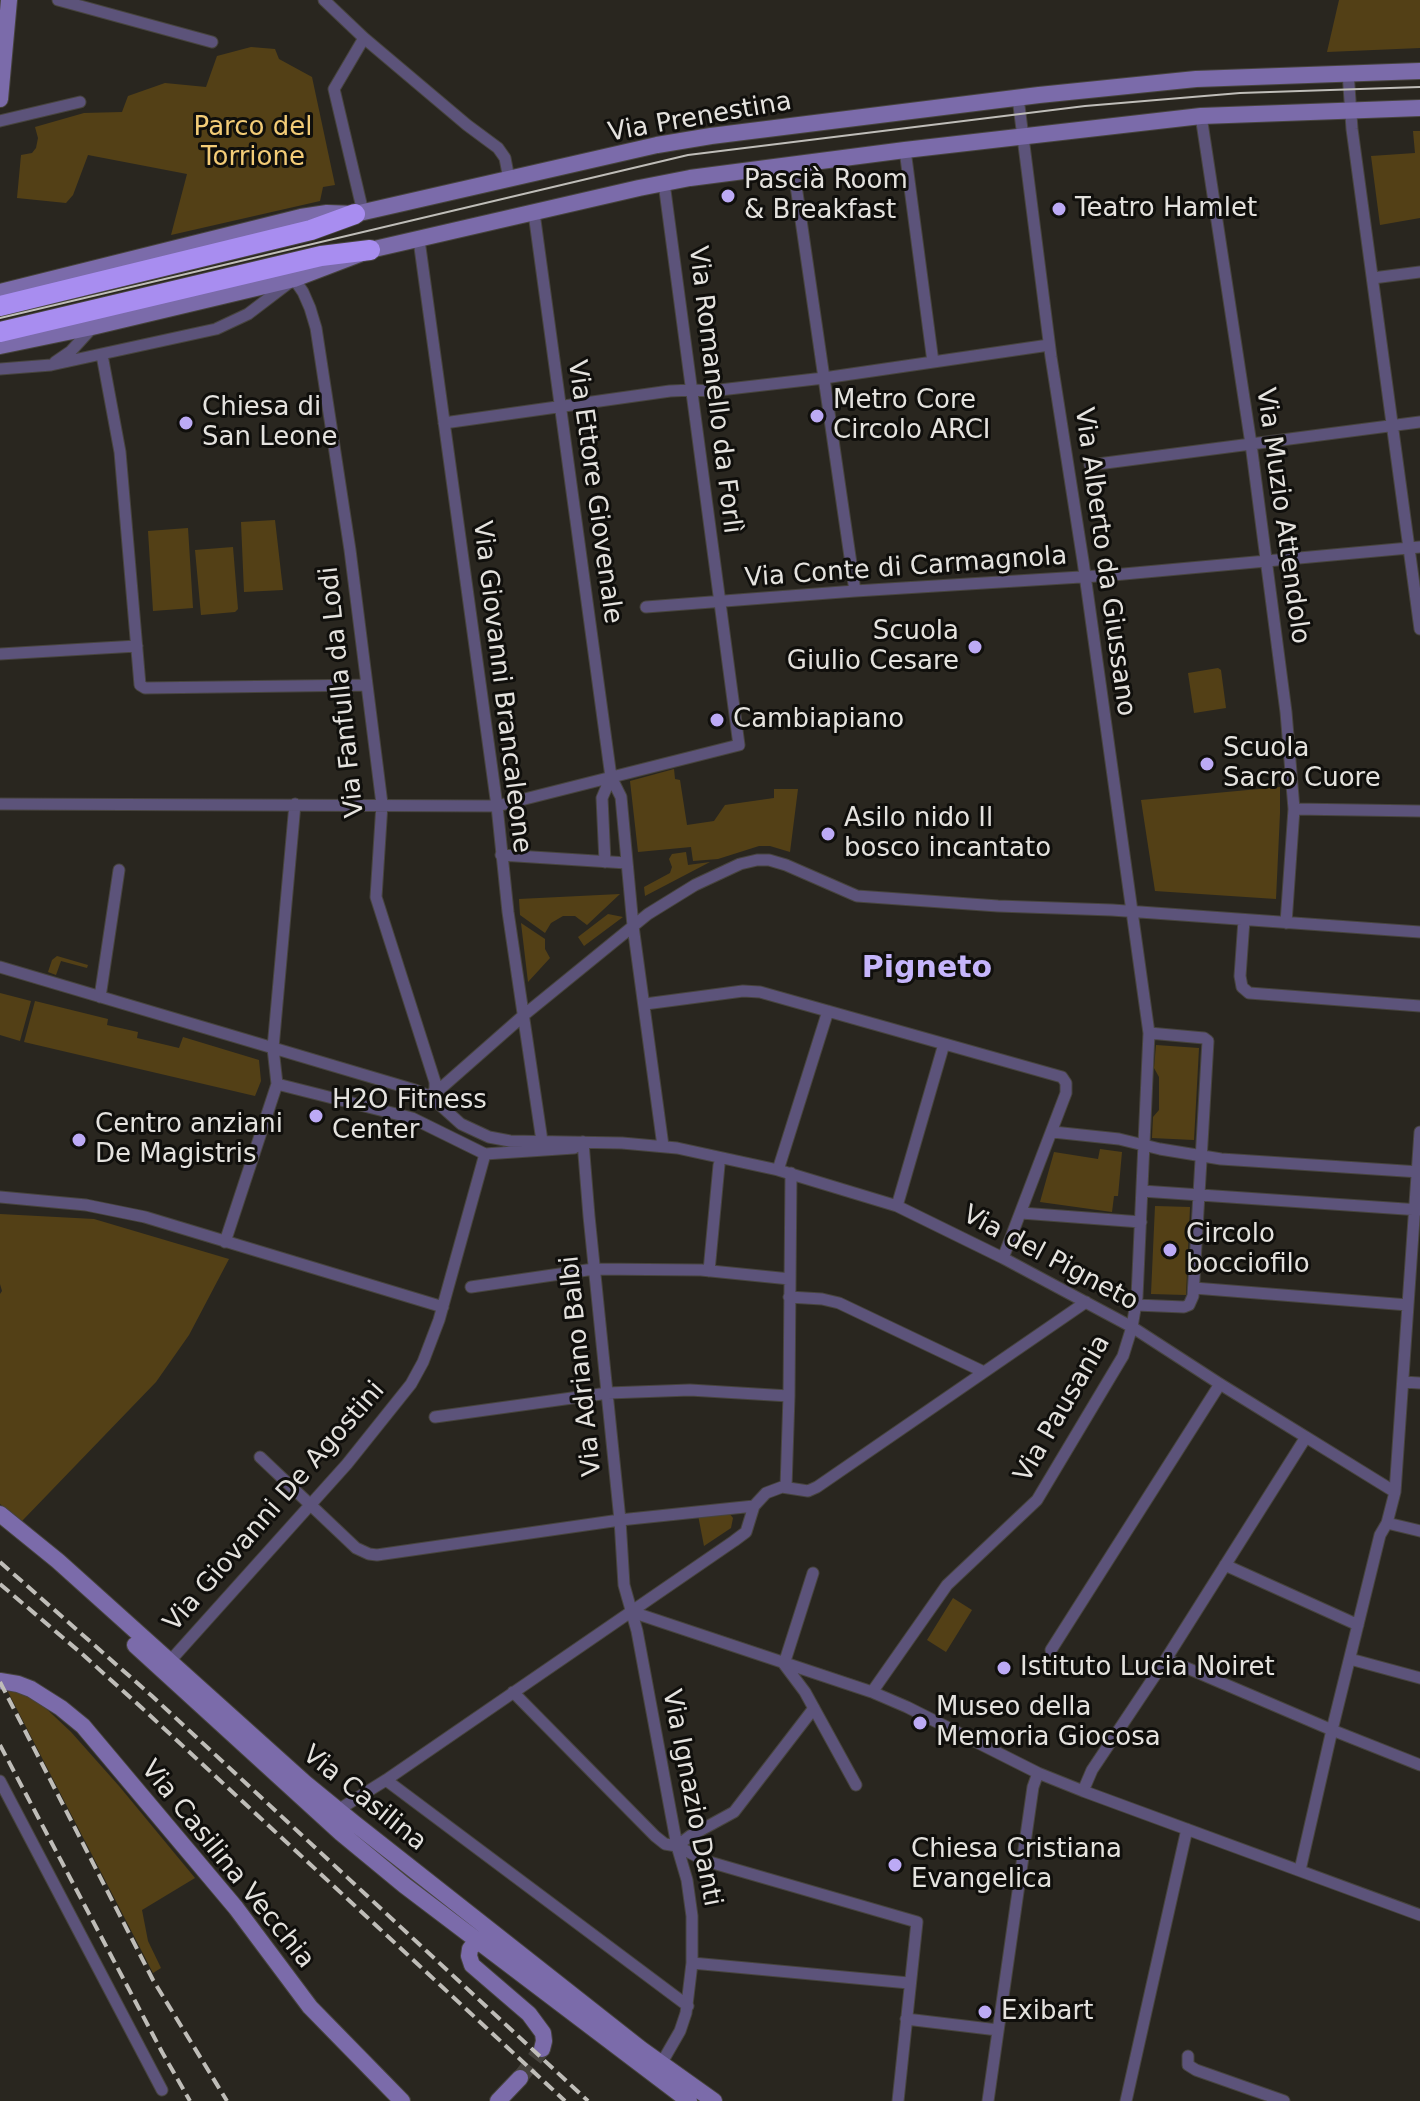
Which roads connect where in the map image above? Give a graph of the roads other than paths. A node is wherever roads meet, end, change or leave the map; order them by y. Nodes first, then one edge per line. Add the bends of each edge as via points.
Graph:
1 (9, 0) edge
2 (58, 0) edge
3 (324, 0) edge
4 (364, 38) junction
5 (212, 42) dead end
6 (1420, 71) edge
7 (1348, 72) junction
8 (1018, 98) junction
9 (0, 99) edge
10 (80, 102) dead end
11 (1420, 108) edge
12 (1350, 110) junction
13 (1201, 116) junction
14 (0, 121) edge
15 (1022, 137) junction
16 (905, 150) junction
17 (793, 165) junction
18 (509, 179) junction
19 (664, 183) junction
20 (359, 213) junction
21 (534, 213) junction
22 (419, 240) junction
23 (370, 250) junction
24 (1420, 272) edge
25 (1373, 278) junction
26 (294, 279) junction
27 (0, 292) edge
28 (0, 306) edge
29 (92, 327) junction
30 (0, 332) edge
31 (1049, 345) junction
32 (0, 346) edge
33 (102, 355) junction
34 (933, 362) junction
35 (51, 365) junction
36 (0, 369) edge
37 (824, 378) junction
38 (693, 390) junction
39 (560, 407) junction
40 (1420, 422) edge
41 (444, 423) junction
42 (1392, 426) junction
43 (1251, 444) junction
44 (1090, 465) dead end
45 (1414, 548) edge
46 (1266, 561) junction
47 (1085, 577) junction
48 (855, 591) junction
49 (719, 603) junction
50 (646, 607) dead end
51 (1420, 629) edge
52 (137, 646) junction
53 (0, 654) edge
54 (367, 685) junction
55 (611, 777) junction
56 (0, 804) edge
57 (295, 804) junction
58 (382, 804) junction
59 (497, 806) junction
60 (1294, 809) junction
61 (1420, 811) edge
62 (501, 855) junction
63 (605, 862) junction
64 (627, 863) junction
65 (119, 870) dead end
66 (1132, 912) junction
67 (1244, 920) junction
68 (1286, 923) junction
69 (633, 926) junction
70 (1420, 932) edge
71 (0, 967) edge
72 (100, 997) junction
73 (645, 1004) junction
74 (1420, 1006) edge
75 (828, 1011) junction
76 (524, 1015) junction
77 (1149, 1033) junction
78 (944, 1044) junction
79 (273, 1048) junction
80 (277, 1084) junction
81 (431, 1097) junction
82 (1053, 1132) junction
83 (1420, 1132) edge
84 (542, 1141) junction
85 (583, 1142) junction
86 (1145, 1145) junction
87 (663, 1146) junction
88 (485, 1154) junction
89 (1201, 1155) junction
90 (719, 1165) dead end
91 (778, 1170) junction
92 (1419, 1172) edge
93 (791, 1173) junction
94 (1142, 1191) junction
95 (1199, 1194) junction
96 (0, 1197) edge
97 (897, 1206) junction
98 (1417, 1210) edge
99 (1021, 1213) junction
100 (1141, 1222) junction
101 (225, 1242) junction
102 (1003, 1258) junction
103 (594, 1269) junction
104 (709, 1271) junction
105 (790, 1279) junction
106 (471, 1287) dead end
107 (1194, 1288) junction
108 (789, 1297) junction
109 (1086, 1302) junction
110 (1136, 1305) junction
111 (1408, 1305) junction
112 (443, 1307) junction
113 (1132, 1327) junction
114 (984, 1372) junction
115 (1403, 1382) junction
116 (1420, 1383) edge
117 (1220, 1384) junction
118 (608, 1393) junction
119 (789, 1396) junction
120 (435, 1417) dead end
121 (1306, 1437) junction
122 (260, 1457) dead end
123 (786, 1487) junction
124 (1395, 1492) junction
125 (311, 1504) junction
126 (754, 1506) junction
127 (0, 1514) edge
128 (620, 1520) junction
129 (1387, 1523) junction
130 (0, 1527) edge
131 (1420, 1531) edge
132 (1225, 1565) junction
133 (813, 1573) dead end
134 (632, 1612) junction
135 (1358, 1625) junction
136 (1051, 1650) dead end
137 (1166, 1659) junction
138 (1350, 1659) junction
139 (170, 1661) junction
140 (784, 1664) junction
141 (1420, 1678) edge
142 (5, 1682) edge
143 (513, 1692) junction
144 (872, 1692) junction
145 (814, 1708) junction
146 (1332, 1730) junction
147 (1420, 1765) edge
148 (1038, 1773) junction
149 (386, 1780) junction
150 (0, 1781) edge
151 (856, 1785) dead end
152 (1083, 1791) junction
153 (338, 1810) junction
154 (1187, 1829) junction
155 (677, 1846) junction
156 (1300, 1870) junction
157 (1420, 1915) edge
158 (481, 1943) junction
159 (692, 1963) junction
160 (909, 1983) junction
161 (688, 2006) junction
162 (906, 2019) junction
163 (998, 2030) junction
164 (542, 2049) dead end
165 (1188, 2056) dead end
166 (661, 2064) junction
167 (520, 2078) tunnel mouth
168 (162, 2090) dead end
169 (402, 2101) edge
170 (498, 2101) edge
171 (689, 2101) edge
172 (714, 2101) edge
173 (898, 2101) edge
174 (988, 2101) edge
175 (1126, 2101) edge
176 (1284, 2101) edge

1 - 9 main road
2 - 5 street
3 - 4 street
4 - 18 street via 493,144 505,158
4 - 20 street via 334,89
6 - 7 main road, Via Prenestina
7 - 8 main road, Via Prenestina via 1196,79
7 - 12 street
8 - 15 street, Via Alberto da Giussano
8 - 18 main road, Via Prenestina via 711,136
10 - 14 street
11 - 12 main road
12 - 13 main road
12 - 25 street
13 - 15 main road
13 - 43 street, Via Muzio Attendolo
15 - 16 main road
15 - 31 street, Via Alberto da Giussano
16 - 17 main road
16 - 34 street
17 - 19 main road
17 - 37 street
18 - 20 main road, Via Prenestina
19 - 21 main road
19 - 38 street, Via Romanello da Forlì
20 - 27 main road, Via Prenestina via 301,217
20 - 28 highway via 311,230
21 - 22 main road
21 - 39 street, Via Ettore Giovenale
22 - 23 main road
22 - 41 street, Via Giovanni Brancaleone
23 - 26 main road
23 - 30 highway via 315,257
24 - 25 street
25 - 42 street
26 - 29 main road
26 - 33 street via 228,325
26 - 54 street, Via Fanfulla da Lodi via 316,328
29 - 32 main road
29 - 35 street
31 - 34 street
31 - 47 street, Via Alberto da Giussano
33 - 35 street
33 - 52 street via 120,452
34 - 37 street
35 - 36 street
37 - 38 street
37 - 48 street
38 - 39 street
38 - 49 street, Via Romanello da Forlì
39 - 41 street
39 - 55 street, Via Ettore Giovenale
40 - 42 street
41 - 59 street, Via Giovanni Brancaleone
42 - 43 street
42 - 45 street
43 - 44 street
43 - 46 street, Via Muzio Attendolo
45 - 46 street, Via Conte di Carmagnola
45 - 51 street
46 - 47 street, Via Conte di Carmagnola
46 - 60 street, Via Muzio Attendolo
47 - 48 street, Via Conte di Carmagnola
47 - 66 street, Via Alberto da Giussano
48 - 49 street, Via Conte di Carmagnola
49 - 50 street, Via Conte di Carmagnola
49 - 55 street, Via Romanello da Forlì via 739,745
52 - 53 street
52 - 54 street via 139,683 144,687
54 - 58 street, Via Fanfulla da Lodi
55 - 59 street
55 - 63 street, Via Ettore Giovenale via 602,798
55 - 64 street, Via Ettore Giovenale via 621,797
56 - 57 street
57 - 58 street
57 - 79 street
58 - 59 street
58 - 81 street, Via Fanfulla da Lodi via 376,897 435,1082
59 - 62 street, Via Giovanni Brancaleone
60 - 61 street
60 - 68 street, Via Muzio Attendolo
62 - 63 street
62 - 76 street, Via Giovanni Brancaleone
63 - 64 street
64 - 69 street, Via Ettore Giovenale
65 - 72 street
66 - 67 street
66 - 69 street via 851,894 777,862 757,860 687,889
66 - 77 street, Via Alberto da Giussano
67 - 68 street
67 - 74 street via 1239,966 1249,993
68 - 70 street
69 - 73 street, Via Ettore Giovenale
69 - 76 street
71 - 72 street, Via del Pigneto
72 - 79 street, Via del Pigneto
73 - 75 street via 753,990
73 - 87 street, Via Ettore Giovenale
75 - 78 street
75 - 91 street
76 - 81 street
76 - 84 street, Via Giovanni Brancaleone
77 - 86 street, Via Alberto da Giussano
77 - 89 street via 1208,1041
78 - 82 street via 1065,1080 1067,1091
78 - 97 street
79 - 80 street
79 - 81 street, Via del Pigneto
80 - 88 street via 412,1118
80 - 101 street
81 - 84 street, Via del Pigneto via 477,1133
82 - 86 street
82 - 99 street
83 - 92 street
84 - 85 street, Via del Pigneto
85 - 87 street, Via del Pigneto
85 - 88 street, Via del Pigneto via 574,1148
85 - 103 street, Via Adriano Balbi
86 - 89 street
86 - 94 street, Via Alberto da Giussano
87 - 91 street, Via del Pigneto
88 - 112 street, Via Giovanni De Agostini
89 - 92 street
89 - 95 street
90 - 104 street
91 - 93 street, Via del Pigneto
92 - 98 street
93 - 97 street, Via del Pigneto
93 - 105 street
94 - 95 street
94 - 100 street, Via Pausania
95 - 98 street
95 - 107 street
96 - 101 street via 116,1210
97 - 102 street, Via del Pigneto
98 - 111 street
99 - 100 street
99 - 102 street
100 - 110 street, Via Pausania
101 - 112 street
102 - 109 street, Via del Pigneto
103 - 104 street
103 - 106 street
103 - 118 street, Via Adriano Balbi
104 - 105 street
105 - 108 street
107 - 110 street via 1184,1307
107 - 111 street
108 - 114 street via 839,1303
108 - 119 street
109 - 113 street, Via del Pigneto
109 - 114 street
110 - 113 street, Via Pausania
111 - 115 street
112 - 125 street, Via Giovanni De Agostini via 411,1384
113 - 117 street, Via del Pigneto
113 - 144 street, Via Pausania via 1115,1372 1037,1500 947,1585
114 - 123 street via 808,1491
115 - 116 street
115 - 124 street
117 - 121 street, Via del Pigneto
117 - 136 street
118 - 119 street via 690,1390
118 - 120 street
118 - 128 street, Via Adriano Balbi
119 - 123 street
121 - 124 street, Via del Pigneto
121 - 132 street
122 - 125 street
123 - 126 street via 766,1493
124 - 129 street
125 - 128 street via 356,1548 377,1555
125 - 139 street, Via Giovanni De Agostini
126 - 128 street
126 - 134 street via 746,1532
127 - 139 main road, Via Casilina
128 - 134 street, Via Adriano Balbi via 624,1585
129 - 131 street
129 - 135 street
130 - 158 main road, Via Casilina via 328,1822
132 - 135 street
132 - 137 street
133 - 140 street
134 - 140 street
134 - 143 street
134 - 155 street, Via Ignazio Danti
135 - 138 street
137 - 146 street
137 - 152 street
138 - 141 street
138 - 146 street
139 - 153 main road, Via Casilina
140 - 144 street
140 - 145 street
142 - 169 main road, Via Casilina Vecchia via 31,1689 83,1726 236,1908 310,2007
143 - 149 street
143 - 155 street via 655,1836
144 - 148 street
145 - 151 street
145 - 155 street via 734,1812
146 - 147 street
146 - 156 street
148 - 152 street
148 - 163 street
149 - 153 street
149 - 161 street
150 - 168 street
152 - 154 street
153 - 166 main road, Via Casilina
154 - 156 street
154 - 175 street
155 - 159 street, Via Ignazio Danti via 691,1903
155 - 160 street via 706,1861 917,1922
156 - 157 street
158 - 164 main road via 470,1949 472,1965 529,2014 543,2033
158 - 171 main road, Via Casilina
159 - 160 street
159 - 161 street, Via Ignazio Danti
160 - 162 street
161 - 166 street, Via Ignazio Danti
162 - 163 street
162 - 173 street
163 - 174 street
165 - 176 street via 1188,2065 1196,2070
166 - 172 main road, Via Casilina
167 - 170 main road

